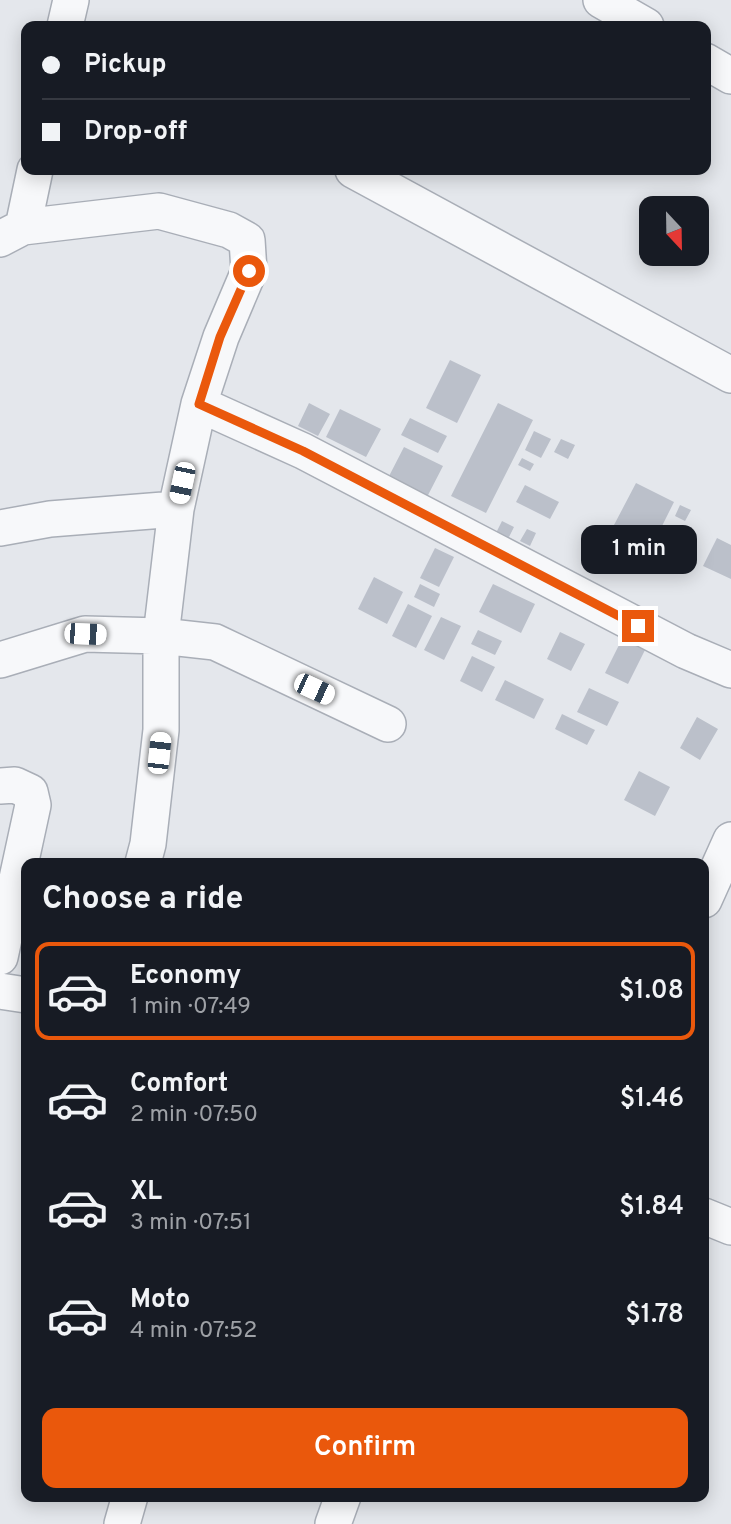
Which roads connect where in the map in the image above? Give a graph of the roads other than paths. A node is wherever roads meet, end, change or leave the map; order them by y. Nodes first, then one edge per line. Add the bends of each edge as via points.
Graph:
1 (601, 0) edge
2 (637, 21) edge
3 (711, 64) edge
4 (731, 76) edge
5 (33, 175) edge
6 (363, 175) edge
7 (12, 233) edge
8 (731, 375) edge
9 (199, 404) junction
10 (176, 509) junction
11 (0, 528) edge
12 (161, 636) junction
13 (0, 660) edge
14 (731, 670) edge
15 (388, 724) dead end
16 (0, 786) edge
17 (731, 840) edge
18 (21, 858) edge
19 (145, 858) edge
20 (21, 860) edge
21 (709, 889) edge
22 (0, 957) edge
23 (0, 990) edge
24 (21, 994) edge
25 (709, 1218) edge
26 (731, 1227) edge
27 (128, 1502) edge
28 (340, 1502) edge
29 (122, 1524) edge
30 (333, 1524) edge

1 - 2 street
3 - 4 street
5 - 7 street
6 - 8 street
7 - 9 street via 159,212 229,230 247,240 249,271 220,337
9 - 10 street
9 - 14 street via 303,451 686,651
10 - 11 street via 50,519
10 - 12 street
12 - 13 street via 85,634
12 - 15 street via 215,642
12 - 19 street via 161,730
16 - 18 street via 15,785 30,792 33,805
17 - 21 street
20 - 22 street
23 - 24 street
25 - 26 street
27 - 29 street
28 - 30 street

